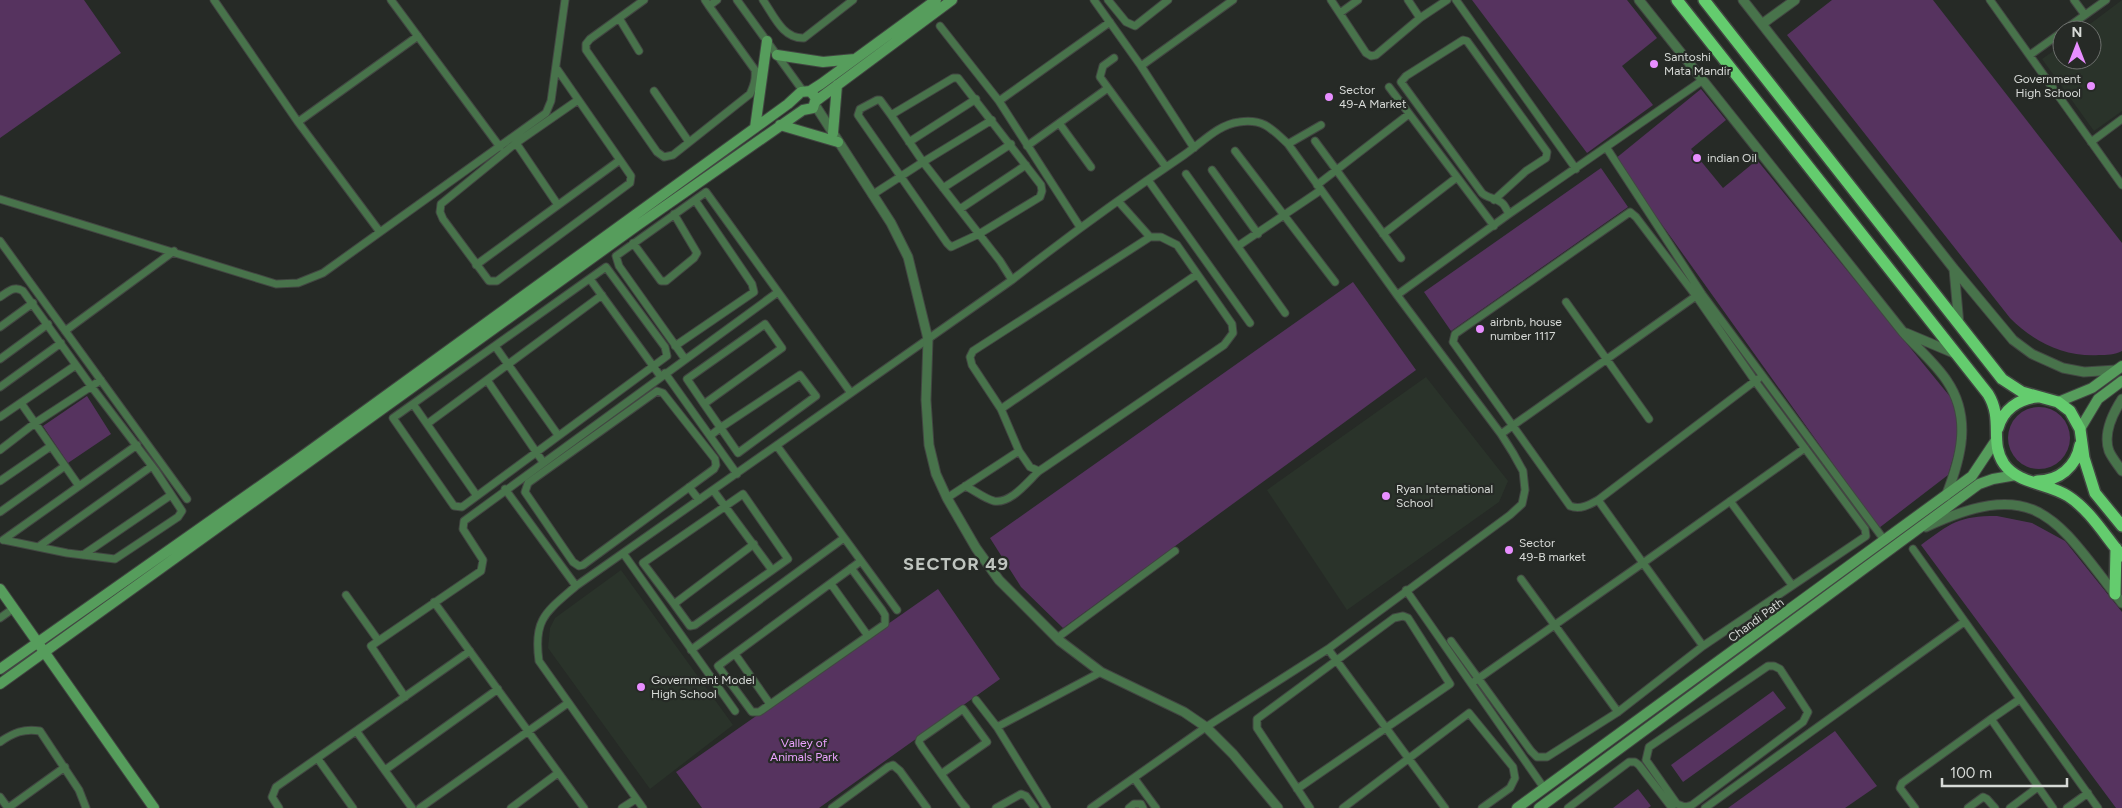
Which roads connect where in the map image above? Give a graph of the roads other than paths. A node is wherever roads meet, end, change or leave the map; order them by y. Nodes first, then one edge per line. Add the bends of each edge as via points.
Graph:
1 (214, 0) edge
2 (391, 0) edge
3 (564, 0) edge
4 (644, 0) edge
5 (717, 0) edge
6 (738, 0) edge
7 (764, 0) edge
8 (853, 0) edge
9 (936, 0) edge
10 (952, 0) edge
11 (1094, 0) edge
12 (1108, 0) edge
13 (1168, 0) edge
14 (1233, 0) edge
15 (1331, 0) edge
16 (1358, 0) edge
17 (1408, 0) edge
18 (1447, 0) edge
19 (1456, 0) edge
20 (1639, 0) edge
21 (1677, 0) edge
22 (1704, 0) edge
23 (1743, 0) edge
24 (1795, 0) edge
25 (1990, 0) edge
26 (2074, 0) edge
27 (2106, 0) edge
28 (707, 3) edge
29 (1340, 13) junction
30 (2085, 15) junction
31 (619, 18) junction
32 (1420, 18) junction
33 (2078, 20) edge
34 (1110, 22) junction
35 (1762, 24) junction
36 (940, 26) dead end
37 (418, 36) junction
38 (2052, 39) edge
39 (767, 41) junction
40 (640, 51) dead end
41 (777, 55) junction
42 (2030, 55) junction
43 (1114, 58) dead end
44 (856, 59) junction
45 (1141, 66) junction
46 (557, 69) junction
47 (1703, 80) junction
48 (837, 85) junction
49 (1389, 87) dead end
50 (1108, 88) junction
51 (654, 91) dead end
52 (803, 93) junction
53 (976, 99) junction
54 (578, 100) junction
55 (999, 102) junction
56 (815, 103) junction
57 (803, 110) junction
58 (1409, 114) junction
59 (890, 115) junction
60 (2122, 119) edge
61 (992, 120) junction
62 (298, 122) junction
63 (1059, 123) junction
64 (1320, 125) dead end
65 (780, 126) junction
66 (755, 128) junction
67 (836, 138) junction
68 (689, 142) junction
69 (909, 142) junction
70 (1314, 142) dead end
71 (2091, 142) junction
72 (516, 143) junction
73 (1011, 144) junction
74 (1288, 144) junction
75 (500, 146) junction
76 (1027, 146) junction
77 (1606, 147) junction
78 (1194, 148) junction
79 (1236, 151) dead end
80 (620, 160) junction
81 (923, 162) junction
82 (1026, 165) junction
83 (1092, 167) dead end
84 (1166, 167) junction
85 (1576, 169) junction
86 (1212, 170) dead end
87 (1336, 170) junction
88 (1186, 174) dead end
89 (900, 177) junction
90 (1456, 178) junction
91 (1148, 180) junction
92 (2122, 185) edge
93 (943, 188) junction
94 (1319, 188) junction
95 (872, 195) junction
96 (0, 199) edge
97 (695, 200) junction
98 (1118, 200) junction
99 (1494, 200) junction
100 (558, 205) junction
101 (960, 209) junction
102 (674, 214) junction
103 (1509, 214) junction
104 (1284, 216) junction
105 (1494, 226) junction
106 (1080, 227) junction
107 (380, 232) junction
108 (979, 234) junction
109 (1258, 234) junction
110 (1383, 234) junction
111 (1150, 237) junction
112 (0, 241) edge
113 (633, 243) junction
114 (1238, 246) junction
115 (174, 251) junction
116 (1401, 258) dead end
117 (476, 265) junction
118 (1954, 269) junction
119 (1196, 275) junction
120 (590, 279) junction
121 (1012, 280) junction
122 (1335, 282) dead end
123 (778, 292) junction
124 (602, 295) junction
125 (1397, 295) junction
126 (1696, 296) junction
127 (0, 297) edge
128 (1566, 302) dead end
129 (34, 303) junction
130 (1286, 312) dead end
131 (1250, 323) dead end
132 (48, 324) junction
133 (1960, 325) junction
134 (0, 327) edge
135 (65, 331) junction
136 (1903, 332) junction
137 (928, 339) junction
138 (61, 343) junction
139 (495, 346) junction
140 (675, 346) junction
141 (1956, 354) junction
142 (0, 359) edge
143 (684, 359) junction
144 (1606, 361) junction
145 (76, 364) junction
146 (509, 364) junction
147 (652, 365) junction
148 (2119, 368) edge
149 (663, 375) junction
150 (1762, 376) junction
151 (101, 380) junction
152 (487, 380) junction
153 (1755, 381) junction
154 (2122, 381) edge
155 (91, 386) junction
156 (0, 387) edge
157 (852, 393) junction
158 (2045, 397) junction
159 (2122, 399) edge
160 (21, 402) junction
161 (2058, 402) junction
162 (413, 404) junction
163 (704, 404) junction
164 (1001, 409) junction
165 (0, 417) edge
166 (1649, 418) dead end
167 (35, 423) junction
168 (427, 424) junction
169 (1512, 426) junction
170 (720, 428) junction
171 (2080, 433) junction
172 (1501, 434) junction
173 (558, 436) junction
174 (710, 436) junction
175 (1996, 436) junction
176 (137, 445) junction
177 (52, 446) junction
178 (777, 446) junction
179 (1805, 448) junction
180 (0, 450) edge
181 (1019, 451) junction
182 (536, 452) junction
183 (544, 462) junction
184 (65, 466) junction
185 (152, 466) junction
186 (1039, 471) junction
187 (2122, 471) edge
188 (737, 474) junction
189 (2016, 475) junction
190 (0, 480) edge
191 (2033, 481) junction
192 (79, 486) junction
193 (965, 486) junction
194 (689, 487) junction
195 (505, 489) junction
196 (713, 490) junction
197 (171, 495) junction
198 (477, 496) junction
199 (1946, 496) junction
200 (947, 498) junction
201 (187, 499) dead end
202 (699, 500) junction
203 (1598, 500) junction
204 (1730, 501) junction
205 (725, 506) junction
206 (0, 512) edge
207 (2122, 526) edge
208 (1908, 536) junction
209 (844, 538) junction
210 (2, 540) edge
211 (1886, 541) junction
212 (754, 544) junction
213 (38, 547) junction
214 (1913, 549) dead end
215 (1175, 550) dead end
216 (2119, 552) edge
217 (623, 553) junction
218 (83, 555) junction
219 (861, 561) junction
220 (1643, 563) junction
221 (852, 568) junction
222 (772, 570) junction
223 (1521, 579) dead end
224 (831, 584) junction
225 (1792, 585) junction
226 (576, 586) junction
227 (0, 589) edge
228 (1406, 590) junction
229 (346, 595) dead end
230 (2119, 598) edge
231 (434, 602) junction
232 (674, 604) junction
233 (14, 608) junction
234 (897, 610) dead end
235 (0, 618) edge
236 (1964, 622) junction
237 (1555, 625) junction
238 (868, 636) junction
239 (1057, 638) junction
240 (378, 640) junction
241 (1451, 641) dead end
242 (38, 642) junction
243 (1703, 646) junction
244 (1328, 649) junction
245 (691, 650) junction
246 (470, 651) junction
247 (44, 652) junction
248 (735, 654) junction
249 (1336, 660) junction
250 (0, 669) edge
251 (1101, 672) junction
252 (1475, 681) junction
253 (0, 684) edge
254 (498, 690) junction
255 (405, 697) junction
256 (2020, 699) junction
257 (976, 700) dead end
258 (568, 703) junction
259 (770, 704) junction
260 (735, 711) dead end
261 (1618, 712) junction
262 (1807, 717) junction
263 (1991, 719) junction
264 (997, 727) junction
265 (1206, 727) junction
266 (1386, 728) junction
267 (1814, 729) junction
268 (528, 731) junction
269 (357, 732) junction
270 (0, 742) edge
271 (1408, 758) junction
272 (318, 759) junction
273 (65, 767) junction
274 (385, 770) junction
275 (558, 773) junction
276 (941, 774) junction
277 (1134, 778) junction
278 (2038, 787) junction
279 (1544, 788) junction
280 (1297, 789) junction
281 (2088, 793) junction
282 (0, 797) edge
283 (636, 799) junction
284 (1693, 806) edge
285 (835, 807) edge
286 (8, 808) edge
287 (86, 808) edge
288 (154, 808) edge
289 (279, 808) edge
290 (353, 808) edge
291 (412, 808) edge
292 (420, 808) edge
293 (511, 808) edge
294 (584, 808) edge
295 (622, 808) edge
296 (643, 808) edge
297 (927, 808) edge
298 (966, 808) edge
299 (996, 808) edge
300 (1035, 808) edge
301 (1047, 808) edge
302 (1091, 808) edge
303 (1130, 808) edge
304 (1144, 808) edge
305 (1156, 808) edge
306 (1278, 808) edge
307 (1310, 808) edge
308 (1342, 808) edge
309 (1445, 808) edge
310 (1482, 808) edge
311 (1517, 808) edge
312 (1539, 808) edge
313 (1568, 808) edge
314 (1672, 808) edge
315 (1705, 808) edge
316 (1915, 808) edge
317 (1968, 808) edge
318 (1995, 808) edge
319 (2010, 808) edge
320 (2053, 808) edge
321 (2067, 808) edge
322 (2098, 808) edge

1 - 62 street
2 - 37 street
3 - 46 street
4 - 31 street
5 - 28 street
6 - 39 street
7 - 8 street via 785,32 795,38 804,38
9 - 44 main road
10 - 48 main road
11 - 34 street
12 - 13 street via 1126,22 1134,26
14 - 45 street
15 - 29 street
16 - 29 street
17 - 32 street
18 - 32 street
19 - 85 street
20 - 47 street
21 - 141 highway
22 - 133 highway
23 - 35 street
24 - 35 street
25 - 42 street
26 - 30 street
27 - 30 street
28 - 68 street via 755,70 756,79 750,94
29 - 32 street via 1371,56
30 - 33 street
31 - 40 street
31 - 68 street via 590,39 586,50 657,152 670,157
34 - 45 street
34 - 55 street
35 - 118 street
36 - 55 street
37 - 62 street
37 - 75 street
38 - 42 street
39 - 41 street
39 - 66 main road
41 - 44 main road via 823,62
41 - 52 street
42 - 71 street
43 - 50 street via 1100,71 1100,77
44 - 52 main road
45 - 78 street
46 - 54 street
46 - 75 street via 546,113
47 - 77 street
47 - 136 street
48 - 56 main road
48 - 67 main road
49 - 58 street
50 - 63 street
50 - 84 street
51 - 68 street
52 - 56 main road via 814,95
52 - 57 main road via 797,105
52 - 66 main road
53 - 59 street via 962,80 953,78
53 - 61 street
53 - 69 street
54 - 72 street
54 - 80 street
55 - 76 street
56 - 57 main road via 808,110
56 - 67 street
57 - 65 main road
58 - 87 street
58 - 90 street
59 - 69 street
59 - 89 street via 880,100 860,109 858,114
60 - 71 street
61 - 73 street
61 - 81 street
62 - 107 street
63 - 76 street
63 - 83 street
64 - 74 street
65 - 67 main road
65 - 247 main road
66 - 242 main road via 297,460
67 - 95 street
69 - 81 street
70 - 87 street
71 - 92 street
72 - 100 street
72 - 117 street via 440,204 443,219
73 - 82 street
73 - 93 street
74 - 78 street via 1268,125 1240,122 1228,124
74 - 94 street
75 - 107 street
76 - 106 street
77 - 85 street
77 - 150 street via 1702,294
78 - 84 street
79 - 104 street
80 - 100 street
80 - 117 street via 631,176 630,183 536,252 493,282
81 - 89 street
81 - 93 street
82 - 101 street
82 - 108 street via 1041,185 1040,197
84 - 91 street
85 - 103 street
86 - 109 street
87 - 94 street
87 - 110 street
88 - 114 street
89 - 95 street
89 - 108 street via 952,247
90 - 105 street
90 - 110 street
91 - 98 street
91 - 131 street
93 - 101 street
94 - 104 street
94 - 125 street
95 - 137 street via 891,223 908,258
96 - 115 street
97 - 102 street
97 - 123 street via 706,192
97 - 140 street via 752,284 754,292
98 - 106 street
98 - 111 street
99 - 99 street via 1482,193 1401,82 1463,40 1467,41 1547,152 1546,158
99 - 103 street via 1502,202
100 - 117 street
101 - 108 street
102 - 113 street
102 - 113 street via 697,253 666,281 661,281
103 - 105 street
104 - 109 street
104 - 122 street
105 - 125 street
106 - 121 street
107 - 115 street via 323,273 298,283 276,284
108 - 121 street
109 - 114 street
110 - 116 street
111 - 119 street via 1161,236 1177,245
111 - 164 street via 973,352 970,356 972,365
112 - 135 street
113 - 140 street via 616,256 616,260
114 - 130 street
115 - 135 street
118 - 133 street
118 - 148 street via 2013,340 2032,354 2074,371
119 - 164 street
119 - 186 street via 1232,324 1233,333 1229,340
120 - 124 street
120 - 139 street
120 - 147 street via 606,267 665,348 667,356
121 - 137 street
123 - 143 street
123 - 157 street
124 - 146 street
124 - 147 street
125 - 172 street
126 - 144 street
126 - 153 street
126 - 169 street via 1630,212 1551,266 1453,338
127 - 129 street via 19,288
128 - 144 street
129 - 132 street
129 - 134 street
132 - 138 street
132 - 142 street
133 - 158 highway via 2002,379 2022,392
135 - 151 street
136 - 141 street
136 - 199 street via 1947,381 1960,404 1963,431 1958,464
137 - 157 street
137 - 200 street via 927,428 936,474
138 - 145 street
138 - 156 street
139 - 146 street
139 - 162 street
140 - 143 street
141 - 175 highway via 1992,401
143 - 149 street
144 - 166 street
144 - 169 street
145 - 155 street
145 - 160 street
146 - 152 street
146 - 173 street
147 - 149 street
147 - 173 street
148 - 161 main road via 2092,388
149 - 174 street
149 - 183 street
150 - 153 street
150 - 211 street
151 - 155 street
151 - 201 street
152 - 168 street
152 - 182 street
153 - 179 street
153 - 203 street
154 - 171 main road via 2098,398
155 - 167 street
155 - 176 street
157 - 178 street
158 - 161 highway
158 - 175 highway via 2031,398 2011,407 2002,418
159 - 187 street via 2113,413 2108,436 2109,451
160 - 165 street
160 - 167 street
161 - 171 highway via 2074,416
162 - 168 street
162 - 198 street via 394,418 454,506 462,507
163 - 163 street via 782,348 765,324 687,379
163 - 170 street
164 - 181 street
167 - 177 street
167 - 180 street
168 - 198 street
169 - 172 street
169 - 203 street via 1570,506 1579,508
170 - 170 street via 800,375 816,396 738,453
170 - 174 street
171 - 191 highway via 2079,451 2068,470 2055,478
171 - 207 highway via 2086,468 2095,493
172 - 228 street via 1524,472 1522,504
173 - 182 street
174 - 188 street
175 - 189 highway via 2002,461
175 - 199 main road, Chandi Path via 1972,476
176 - 185 street
176 - 192 street
177 - 184 street
177 - 190 street
178 - 188 street
178 - 209 street
179 - 204 street
179 - 225 street via 1866,536
181 - 186 street via 1030,467
181 - 193 street
182 - 183 street
182 - 198 street
183 - 195 street
184 - 192 street
184 - 206 street
185 - 197 street
185 - 213 street
186 - 193 street via 1009,498 999,501
188 - 196 street
189 - 191 highway
189 - 208 main road, Chandi Path via 1979,484
191 - 216 highway via 2073,500
192 - 210 street
193 - 200 street
194 - 194 street via 578,566 525,492 536,477 657,392 663,393 715,459 714,469
194 - 202 street
195 - 226 street
195 - 231 street via 462,526 484,560 481,571
196 - 202 street
196 - 205 street
197 - 218 street
197 - 218 street via 181,508 181,514 121,557 111,560
199 - 211 main road, Chandi Path
200 - 239 street via 999,580
202 - 217 street
203 - 220 street
204 - 220 street
204 - 225 street
205 - 212 street
205 - 222 street via 743,494 788,559
205 - 232 street via 643,562
208 - 230 street via 1968,510 2003,504 2023,506 2042,513 2063,529
208 - 312 main road, Chandi Path
209 - 219 street
209 - 245 street
210 - 213 street
211 - 279 main road, Chandi Path
212 - 222 street
212 - 232 street
213 - 218 street
214 - 236 street
215 - 239 street
216 - 230 highway
217 - 226 street
217 - 245 street
219 - 221 street
219 - 234 street
220 - 237 street
220 - 243 street
221 - 224 street
221 - 238 street via 885,615 885,624
222 - 232 street via 696,625 690,626 685,622
223 - 237 street
224 - 238 street
224 - 248 street
225 - 243 street
226 - 258 street via 539,624 536,640 539,661
227 - 233 main road
228 - 244 street
228 - 252 street
229 - 240 street
231 - 240 street
231 - 246 street
233 - 235 street
233 - 242 main road
236 - 256 street
236 - 267 street
237 - 252 street
237 - 261 street
238 - 259 street
239 - 251 street
240 - 255 street via 371,649
241 - 252 street
242 - 247 main road
242 - 250 main road
243 - 261 street
244 - 249 street
244 - 265 street
245 - 260 street
246 - 254 street
246 - 255 street
247 - 253 main road
247 - 288 main road
248 - 259 street
248 - 259 street via 718,666 752,712 759,712
249 - 266 street
249 - 266 street via 1394,618 1403,616 1412,624 1450,684
249 - 280 street via 1256,722
251 - 264 street
251 - 265 street via 1184,712
252 - 261 street via 1537,757 1547,756
252 - 279 street
254 - 268 street
254 - 274 street
255 - 269 street
256 - 263 street
256 - 281 street
257 - 264 street
258 - 268 street
258 - 283 street
262 - 267 street
262 - 284 street
262 - 284 street via 1808,712 1780,669 1768,666 1649,747 1646,760 1677,804
263 - 278 street
263 - 316 street via 1902,783 1900,788
264 - 301 street
265 - 277 street
265 - 306 street
266 - 271 street
266 - 280 street
267 - 315 street
268 - 275 street
268 - 292 street
269 - 272 street
269 - 274 street
270 - 273 street via 18,732 40,731
271 - 308 street
271 - 309 street
271 - 310 street via 1469,713 1513,767 1515,778 1510,788
272 - 289 street via 276,787 272,797
272 - 290 street
273 - 286 street
273 - 287 street
274 - 291 street
275 - 293 street
275 - 294 street
276 - 276 street via 920,739 963,709 987,742
276 - 298 street
277 - 302 street
277 - 305 street
278 - 319 street
278 - 320 street
279 - 311 main road, Chandi Path
280 - 307 street
281 - 321 street
281 - 322 street
282 - 286 street
283 - 295 street
283 - 296 street
285 - 297 street via 893,765
299 - 300 street via 1021,794
303 - 304 street via 1134,804 1141,804
313 - 314 street via 1629,762 1635,762
317 - 318 street via 1983,797

